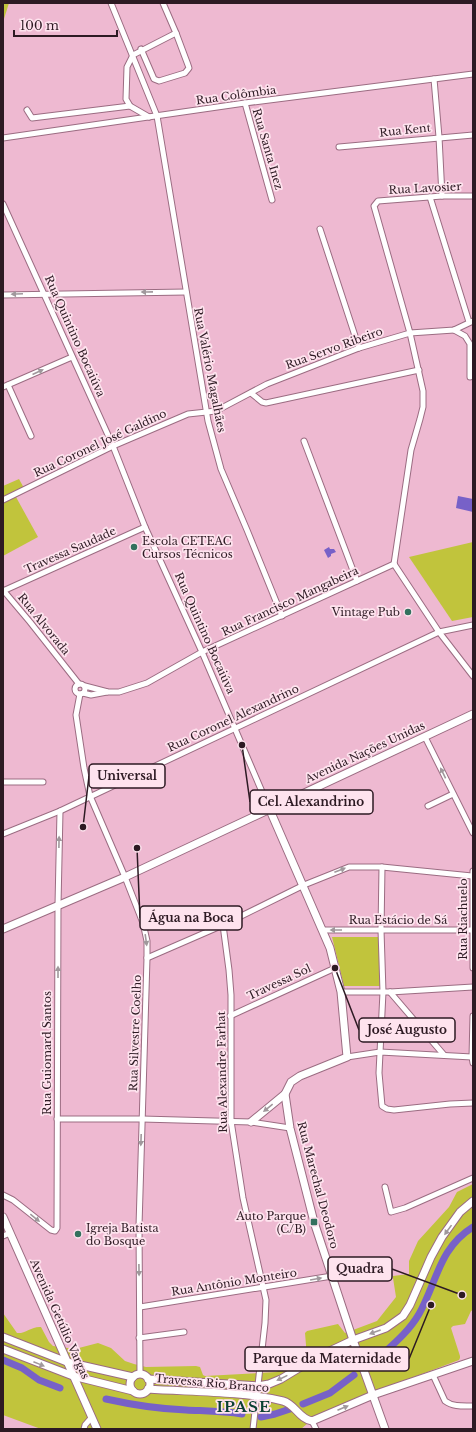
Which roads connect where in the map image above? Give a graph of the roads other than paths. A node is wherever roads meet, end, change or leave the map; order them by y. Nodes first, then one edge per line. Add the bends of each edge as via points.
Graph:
1 (111, 3) edge
2 (163, 3) edge
3 (176, 33) junction
4 (141, 49) junction
5 (132, 54) junction
6 (473, 74) edge
7 (434, 79) junction
8 (245, 103) junction
9 (130, 106) junction
10 (27, 110) dead end
11 (157, 116) junction
12 (149, 117) junction
13 (473, 135) edge
14 (439, 137) junction
15 (3, 138) edge
16 (339, 147) dead end
17 (442, 196) junction
18 (473, 196) edge
19 (430, 197) junction
20 (272, 200) dead end
21 (3, 204) edge
22 (320, 228) dead end
23 (186, 292) junction
24 (44, 293) junction
25 (3, 295) edge
26 (471, 322) edge
27 (454, 330) junction
28 (410, 333) junction
29 (471, 344) edge
30 (358, 348) junction
31 (72, 357) junction
32 (419, 370) junction
33 (473, 370) edge
34 (472, 378) edge
35 (6, 386) edge
36 (251, 393) junction
37 (208, 412) junction
38 (31, 436) dead end
39 (304, 441) dead end
40 (113, 446) junction
41 (3, 500) edge
42 (145, 527) junction
43 (394, 564) junction
44 (357, 581) junction
45 (3, 590) edge
46 (282, 616) junction
47 (473, 625) edge
48 (439, 632) junction
49 (202, 652) junction
50 (473, 676) edge
51 (84, 686) junction
52 (76, 687) junction
53 (108, 692) junction
54 (82, 693) junction
55 (77, 705) junction
56 (473, 714) edge
57 (235, 729) junction
58 (425, 737) junction
59 (3, 782) edge
60 (43, 782) dead end
61 (453, 794) junction
62 (90, 796) junction
63 (428, 806) dead end
64 (269, 808) junction
65 (60, 811) junction
66 (473, 833) edge
67 (3, 834) edge
68 (382, 867) junction
69 (473, 874) edge
70 (125, 876) junction
71 (304, 885) junction
72 (58, 905) junction
73 (223, 925) junction
74 (3, 929) edge
75 (322, 930) junction
76 (380, 930) junction
77 (473, 930) edge
78 (147, 958) junction
79 (335, 968) junction
80 (473, 968) edge
81 (473, 988) edge
82 (341, 992) junction
83 (383, 992) junction
84 (390, 992) junction
85 (230, 1016) junction
86 (473, 1016) edge
87 (380, 1052) junction
88 (444, 1055) junction
89 (347, 1057) junction
90 (472, 1060) edge
91 (285, 1094) junction
92 (473, 1103) edge
93 (57, 1119) junction
94 (142, 1119) junction
95 (231, 1121) junction
96 (251, 1122) junction
97 (290, 1128) junction
98 (473, 1178) edge
99 (385, 1187) dead end
100 (3, 1195) edge
101 (473, 1200) edge
102 (3, 1217) edge
103 (6, 1235) edge
104 (332, 1276) junction
105 (264, 1288) junction
106 (140, 1307) junction
107 (184, 1332) dead end
108 (3, 1337) edge
109 (139, 1338) junction
110 (353, 1340) junction
111 (3, 1349) edge
112 (473, 1361) edge
113 (67, 1362) junction
114 (136, 1375) junction
115 (433, 1375) junction
116 (73, 1376) junction
117 (148, 1379) junction
118 (258, 1386) junction
119 (148, 1389) junction
120 (133, 1391) junction
121 (373, 1395) junction
122 (257, 1396) junction
123 (473, 1406) edge
124 (92, 1417) junction
125 (312, 1421) junction
126 (84, 1429) edge
127 (97, 1429) edge
128 (253, 1429) edge
129 (316, 1429) edge
130 (385, 1429) edge

1 - 5 street, Rua Valério Magalhães
2 - 3 street
3 - 4 street
3 - 4 street via 189,68 185,73 156,80
4 - 5 street
5 - 9 street via 127,67 125,91
5 - 11 street, Rua Valério Magalhães
6 - 7 street, Rua Colômbia
7 - 8 street, Rua Colômbia
7 - 14 street
8 - 11 street, Rua Colômbia
8 - 20 street, Rua Santa Inez
9 - 10 street via 32,118
9 - 12 street
11 - 12 street, Rua Colômbia
11 - 23 street, Rua Valério Magalhães
12 - 15 street, Rua Colômbia
13 - 14 street, Rua Kent
14 - 16 street, Rua Kent
14 - 17 street
17 - 18 street, Rua Lavosier
17 - 19 street, Rua Lavosier
19 - 26 street
19 - 28 street, Rua Lavosier via 378,201 374,209
21 - 24 street, Rua Quintino Bocaiúva
22 - 30 street
23 -> 24 street
23 - 37 street, Rua Valério Magalhães
24 -> 25 street
24 - 31 street, Rua Quintino Bocaiúva
26 - 27 street, Rua Servo Ribeiro
27 - 28 street, Rua Servo Ribeiro
27 - 29 street via 465,336
28 - 30 street, Rua Servo Ribeiro
28 - 32 street
29 - 34 street
30 - 36 street, Rua Servo Ribeiro via 267,384
35 -> 31 street
31 - 40 street, Rua Quintino Bocaiúva
32 - 36 street via 266,403
32 - 43 street via 423,407 411,450
33 - 34 street
35 - 38 street
36 - 37 street, Rua Servo Ribeiro via 216,412
37 - 40 street, Rua Coronel José Galdino via 188,414
37 - 46 street, Rua Valério Magalhães via 221,469
39 - 44 street
40 - 41 street, Rua Coronel José Galdino
40 - 42 street, Rua Quintino Bocaiúva
42 - 45 street, Travessa Saudade
42 - 49 street, Rua Quintino Bocaiúva
43 - 44 street, Rua Francisco Mangabeira
43 - 48 street
44 - 46 street, Rua Francisco Mangabeira
45 - 52 street, Rua Alvorada via 68,671
46 - 49 street, Rua Francisco Mangabeira
47 - 48 street, Rua Coronel Alexandrino
48 - 50 street
48 - 57 street, Rua Coronel Alexandrino
49 - 53 street, Rua Francisco Mangabeira via 147,683 119,692
49 - 57 street, Rua Quintino Bocaiúva
51 - 52 street, Rua Francisco Mangabeira
51 - 53 street, Rua Francisco Mangabeira
51 - 54 street, Rua Silvestre Coelho via 85,690
52 - 54 street, Rua Alvorada via 76,692
52 - 55 street, Rua Silvestre Coelho
53 - 54 street, Rua Francisco Mangabeira via 91,695
54 - 55 street, Rua Silvestre Coelho
55 - 62 street, Rua Silvestre Coelho via 78,734
56 - 58 street, Avenida Nações Unidas
57 - 62 street, Rua Coronel Alexandrino
57 - 64 street, Rua Quintino Bocaiúva
61 -> 58 street
58 - 64 street, Avenida Nações Unidas
59 - 60 street
61 - 63 street
61 - 66 street
62 - 65 street, Rua Coronel Alexandrino
62 - 70 street, Rua Silvestre Coelho
64 - 70 street, Avenida Nações Unidas
64 - 71 street, Rua Quintino Bocaiúva
65 - 67 street, Rua Coronel Alexandrino
72 -> 65 street, Rua Guiomard Santos
68 - 69 street
71 -> 68 street via 349,866
68 - 76 street
69 - 77 street, Rua Riachuelo
70 - 72 street, Avenida Nações Unidas
70 -> 78 street, Rua Silvestre Coelho via 143,923
71 - 73 street
71 - 75 street, Rua Quintino Bocaiúva
72 - 74 street, Avenida Nações Unidas
93 -> 72 street, Rua Guiomard Santos
73 - 78 street
73 - 85 street, Rua Alexandre Farhat via 231,995
76 -> 75 street, Rua Estácio de Sá
75 - 79 street, Rua Quintino Bocaiúva
76 - 77 street, Rua Estácio de Sá
76 - 83 street
77 - 80 street, Rua Riachuelo
78 - 94 street, Rua Silvestre Coelho
79 - 82 street, Rua Quintino Bocaiúva
79 - 85 street, Travessa Sol
81 - 84 street
82 - 83 street
82 - 89 street, Rua Quintino Bocaiúva
83 - 84 street
83 - 87 street
84 - 88 street
85 - 95 street, Rua Alexandre Farhat
86 - 90 street
87 - 88 street
87 - 89 street
87 - 92 street via 382,1106 387,1109
88 - 90 street
89 - 91 street via 300,1076 291,1082
91 -> 96 street
91 - 97 street, Rua Marechal Deodoro
93 - 94 street
100 -> 93 street, Rua Guiomard Santos via 52,1231 56,1229
94 - 95 street
94 -> 106 street, Rua Silvestre Coelho via 138,1232
95 - 96 street
95 - 105 street, Rua Alexandre Farhat via 243,1198
96 - 97 street
97 - 104 street, Rua Marechal Deodoro via 314,1222
98 - 99 street via 391,1212
101 -> 110 street via 460,1212 442,1238 403,1316 386,1328
102 - 103 street, Avenida Getúlio Vargas
103 - 113 street, Avenida Getúlio Vargas
105 -> 104 street, Rua Antônio Monteiro
104 - 110 street, Rua Marechal Deodoro
105 - 106 street, Rua Antônio Monteiro
105 - 118 street, Rua Alexandre Farhat via 265,1324
106 - 109 street, Rua Silvestre Coelho
107 - 109 street
108 - 113 street
109 - 114 street, Rua Silvestre Coelho
110 -> 118 street via 319,1356 281,1379
110 - 121 street, Rua Marechal Deodoro
111 -> 116 street
112 - 115 street
113 - 114 street
113 - 116 street, Avenida Getúlio Vargas
114 - 117 street via 144,1375
114 - 120 street via 130,1386
115 - 121 street
115 - 123 street via 447,1403
116 - 120 street
116 - 124 street, Avenida Getúlio Vargas
117 - 118 street
117 - 119 street
118 - 122 street, Rua Alexandre Farhat
119 - 120 street via 139,1393
119 - 122 street, Travessa Rio Branco
125 -> 121 street
121 - 130 street, Rua Marechal Deodoro
122 - 125 street, Travessa Rio Branco via 288,1402 305,1419
122 - 128 street, Rua Alexandre Farhat
124 - 126 street
124 - 127 street, Avenida Getúlio Vargas
125 - 129 street

